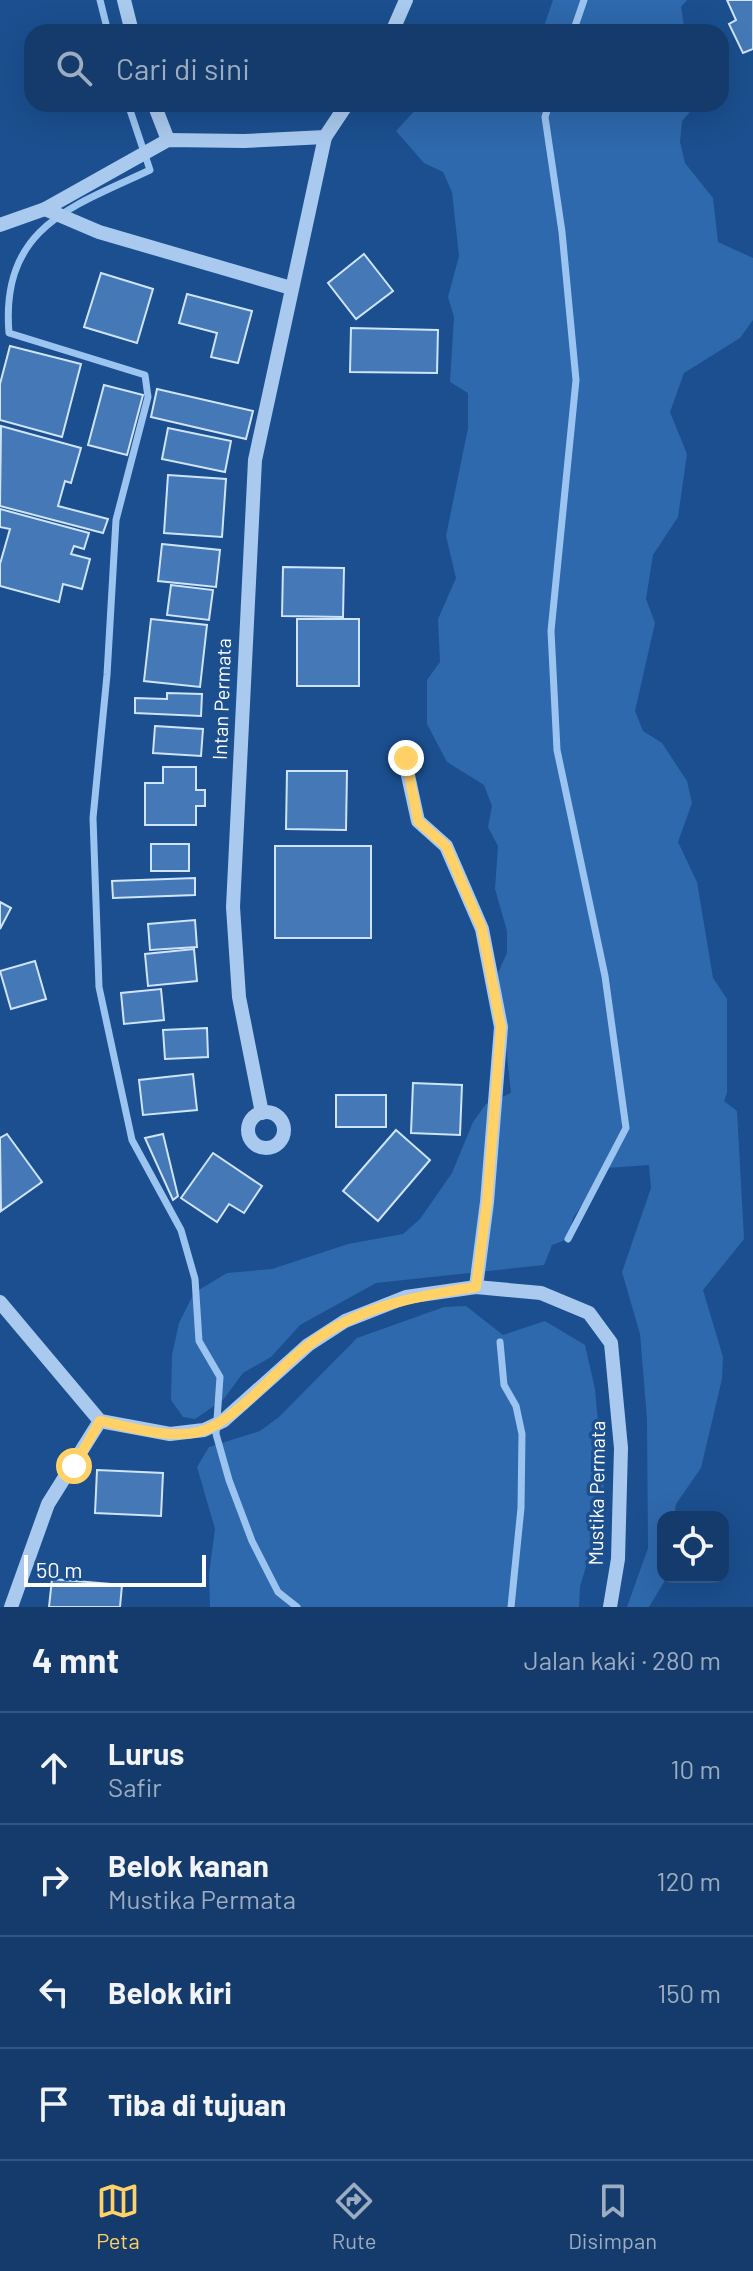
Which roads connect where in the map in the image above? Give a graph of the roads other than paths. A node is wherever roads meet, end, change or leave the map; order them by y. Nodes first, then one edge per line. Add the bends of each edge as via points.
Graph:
1 (124, 0) edge
2 (406, 0) edge
3 (130, 24) edge
4 (396, 24) edge
5 (157, 112) edge
6 (342, 112) edge
7 (325, 137) junction
8 (168, 140) junction
9 (45, 209) junction
10 (0, 225) edge
11 (291, 288) junction
12 (404, 757) dead end
13 (262, 1113) dead end
14 (476, 1287) junction
15 (0, 1302) edge
16 (100, 1421) junction
17 (11, 1607) edge
18 (610, 1607) edge

1 - 3 street
2 - 4 street
5 - 8 street
6 - 7 street
7 - 8 street
7 - 11 street, Intan Permata
8 - 9 street
9 - 10 street
9 - 11 street via 99,232
11 - 13 street, Intan Permata via 255,460 233,907 239,997
12 - 14 street via 418,821 446,846 482,929 501,1027
14 - 16 street, Mustika Permata via 406,1297 345,1321 308,1345 223,1421 204,1430 170,1434
14 - 18 street, Mustika Permata via 541,1293 589,1313 611,1343 621,1448 618,1559
15 - 16 street
16 - 17 street via 48,1504

